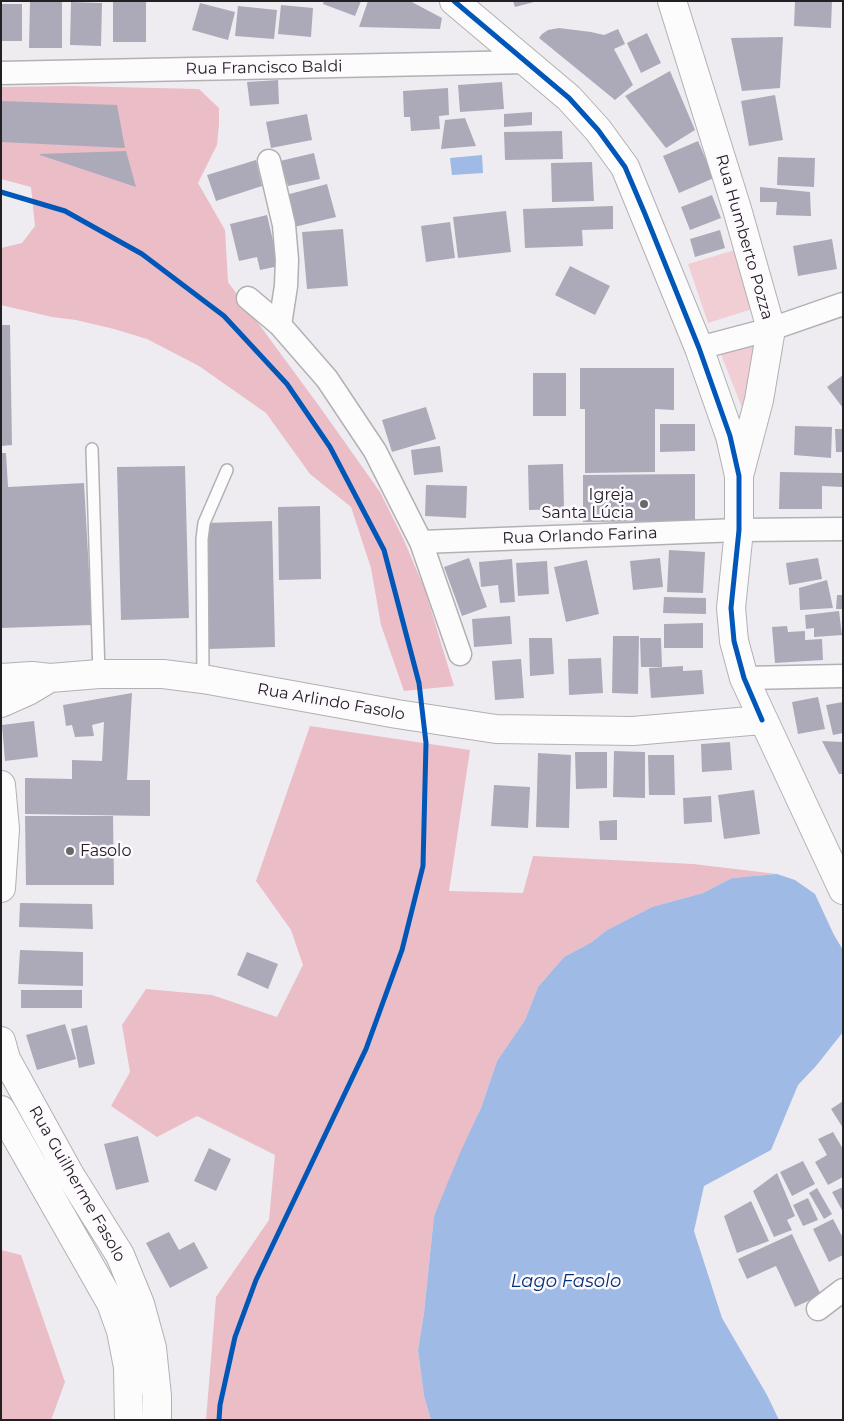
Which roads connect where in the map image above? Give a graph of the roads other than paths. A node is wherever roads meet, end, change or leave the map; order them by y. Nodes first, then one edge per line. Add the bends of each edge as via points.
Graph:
1 (454, 1) edge
2 (672, 1) edge
3 (527, 62) junction
4 (1, 73) edge
5 (269, 161) dead end
6 (248, 298) dead end
7 (843, 304) edge
8 (280, 325) junction
9 (771, 329) junction
10 (699, 348) junction
11 (92, 449) dead end
12 (227, 470) dead end
13 (739, 476) junction
14 (843, 529) edge
15 (739, 530) junction
16 (421, 542) junction
17 (460, 654) dead end
18 (99, 674) junction
19 (843, 676) edge
20 (1, 678) edge
21 (50, 678) junction
22 (744, 678) junction
23 (202, 679) junction
24 (1, 703) edge
25 (762, 720) junction
26 (1, 785) edge
27 (1, 888) edge
28 (843, 890) edge
29 (1, 1041) edge
30 (1, 1110) edge
31 (843, 1290) edge
32 (818, 1309) dead end
33 (130, 1420) edge
34 (157, 1420) edge

1 - 3 main road
2 - 9 main road, Rua Humberto Pozza
3 - 4 street, Rua Francisco Baldi
3 - 10 main road via 569,98 598,130 624,167
5 - 8 street via 284,225 287,260
6 - 8 street
7 - 9 street
8 - 16 street via 327,379 375,451
9 - 10 street
9 - 13 main road, Rua Humberto Pozza via 759,400
10 - 13 main road via 730,436
11 - 18 lane
12 - 23 lane via 204,523
13 - 15 main road
14 - 15 street, Rua Orlando Farina
15 - 16 street, Rua Orlando Farina
15 - 22 main road via 731,608 734,641
16 - 17 street
18 - 21 main road, Rua Arlindo Fasolo
18 - 23 main road, Rua Arlindo Fasolo via 163,674
19 - 22 street
20 - 21 main road, Rua Arlindo Fasolo
21 - 24 main road
22 - 25 main road
23 - 25 main road, Rua Arlindo Fasolo via 496,730 634,731
25 - 28 main road
26 - 27 main road via 5,829
29 - 34 main road, Rua Guilherme Fasolo via 6,1060 70,1175 120,1255 140,1304 152,1348
30 - 33 main road, Rua Guilherme Fasolo via 111,1302 128,1366
31 - 32 street

